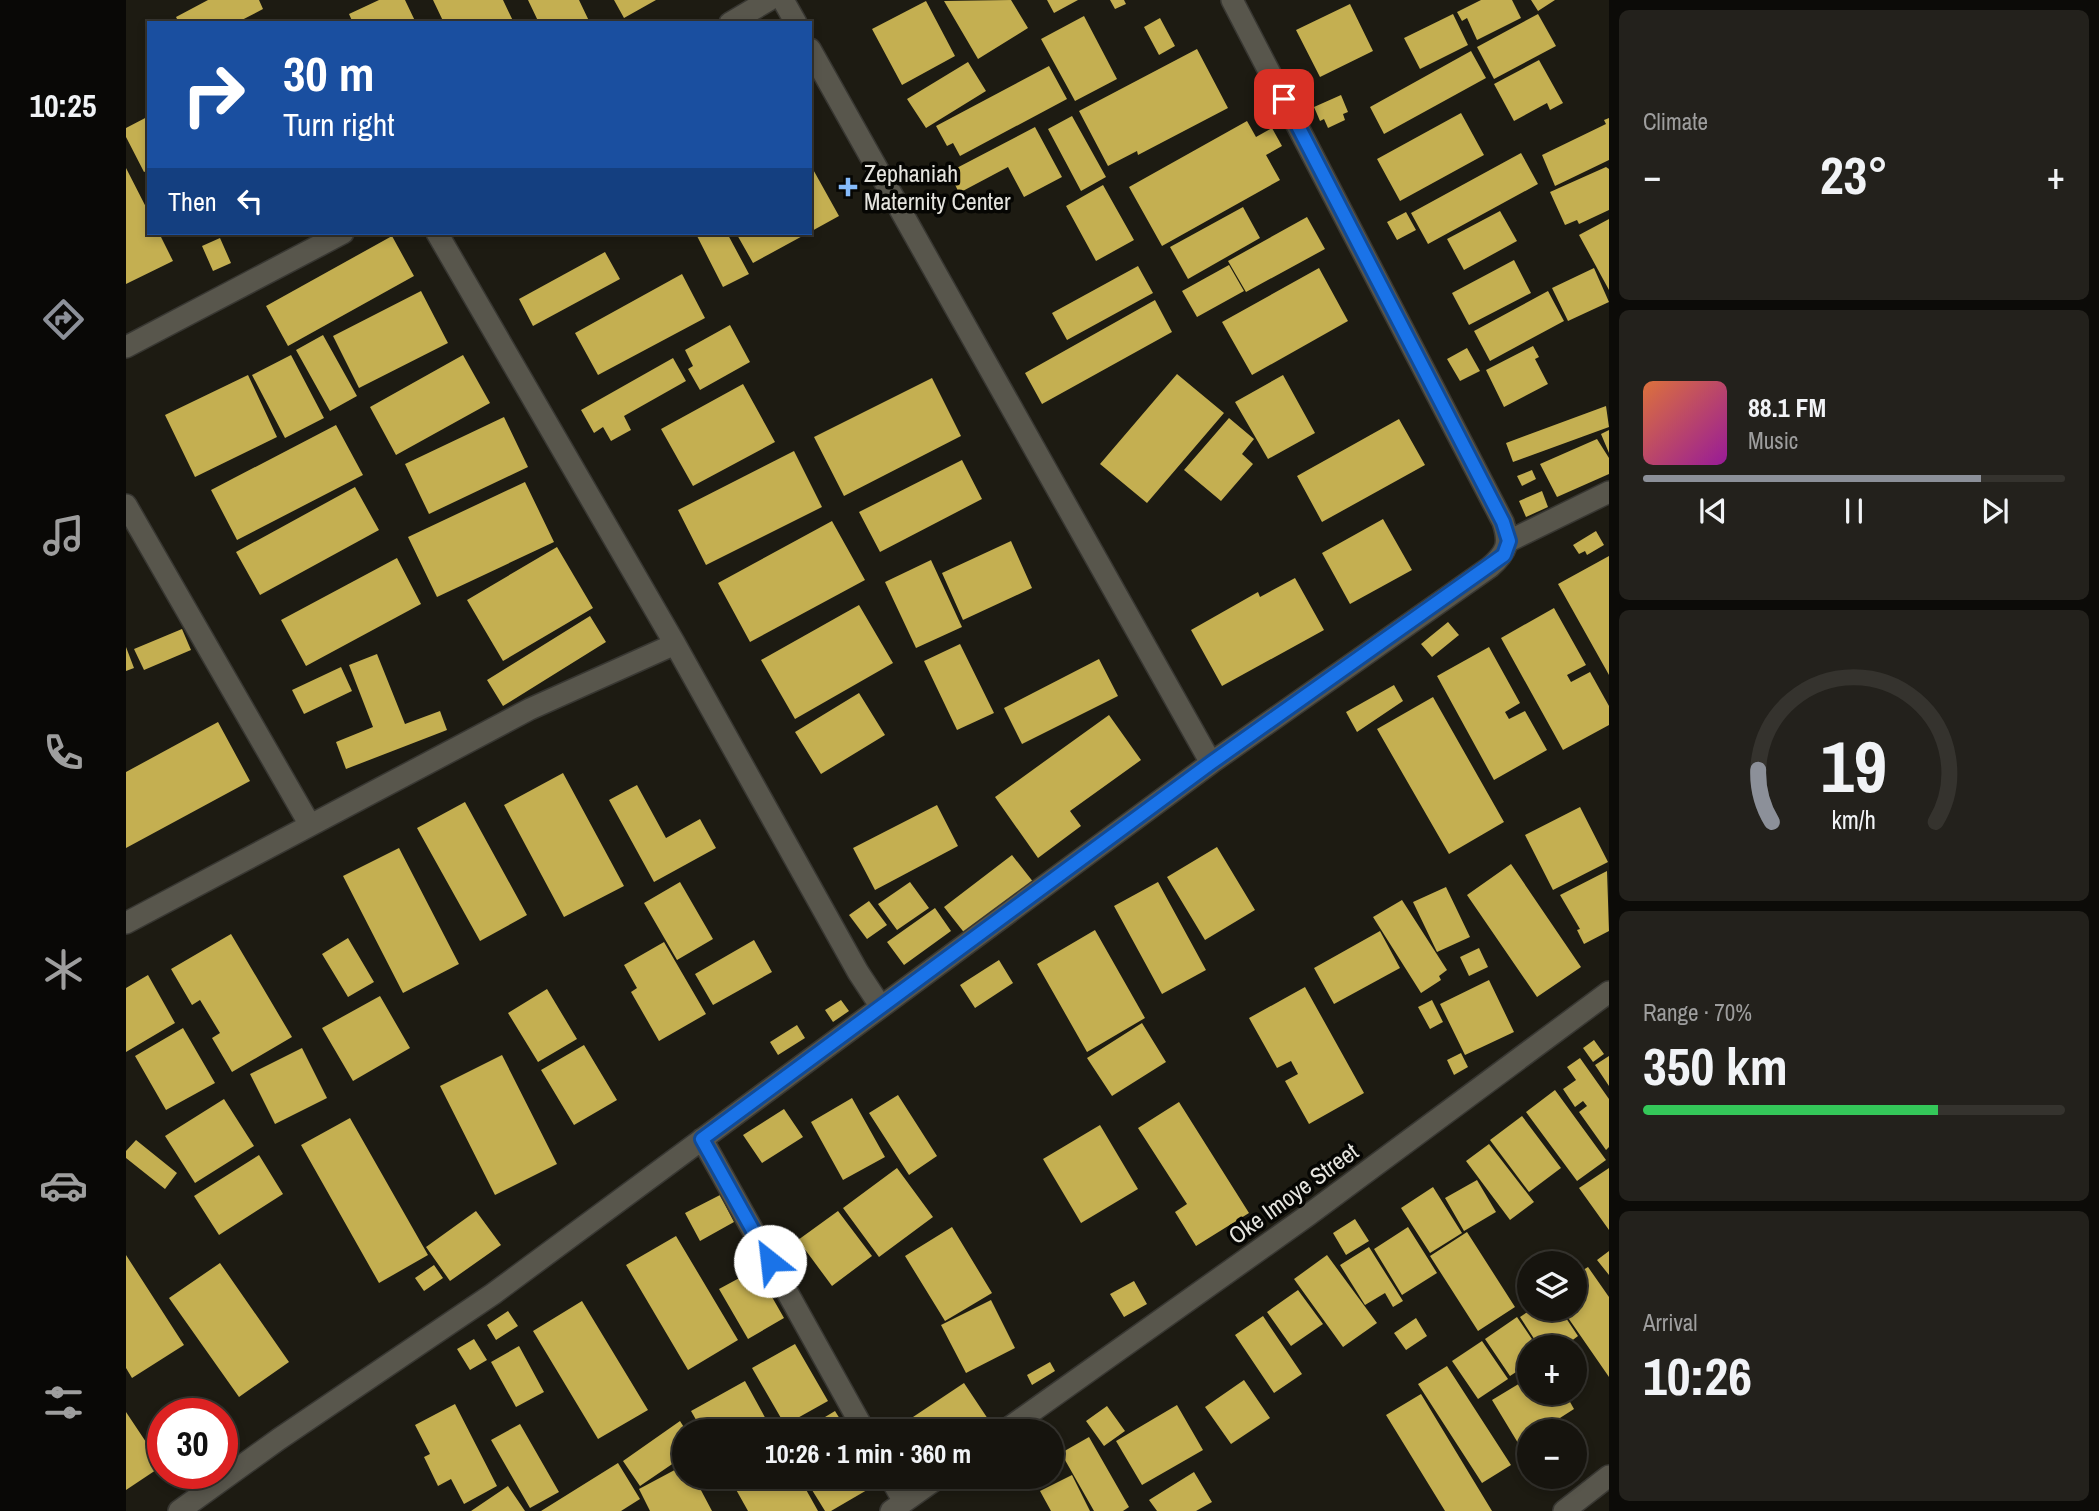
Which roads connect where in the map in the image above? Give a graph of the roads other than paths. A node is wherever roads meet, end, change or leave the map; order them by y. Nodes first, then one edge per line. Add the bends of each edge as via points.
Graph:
1 (769, 0) edge
2 (783, 0) edge
3 (1233, 0) edge
4 (733, 21) edge
5 (795, 21) edge
6 (812, 53) edge
7 (339, 235) edge
8 (438, 235) edge
9 (126, 346) edge
10 (1609, 492) edge
11 (126, 505) edge
12 (1509, 541) junction
13 (675, 644) junction
14 (1211, 763) junction
15 (310, 825) junction
16 (126, 923) edge
17 (1609, 992) edge
18 (881, 1007) junction
19 (702, 1139) junction
20 (858, 1419) edge
21 (1021, 1419) edge
22 (1609, 1476) edge
23 (893, 1489) edge
24 (922, 1489) edge
25 (898, 1506) edge
26 (179, 1511) edge
27 (1564, 1511) edge

1 - 4 street
2 - 5 street
3 - 12 street
6 - 14 street
7 - 9 street
8 - 13 street
10 - 12 street
11 - 15 street
12 - 14 street via 1504,555 1490,567
13 - 15 street via 530,709
13 - 18 street
14 - 18 street
15 - 16 street
17 - 21 street, Oke Imoye Street via 1307,1216
18 - 19 street
19 - 20 street
19 - 26 street via 494,1294
22 - 27 street
23 - 25 street
24 - 25 street

